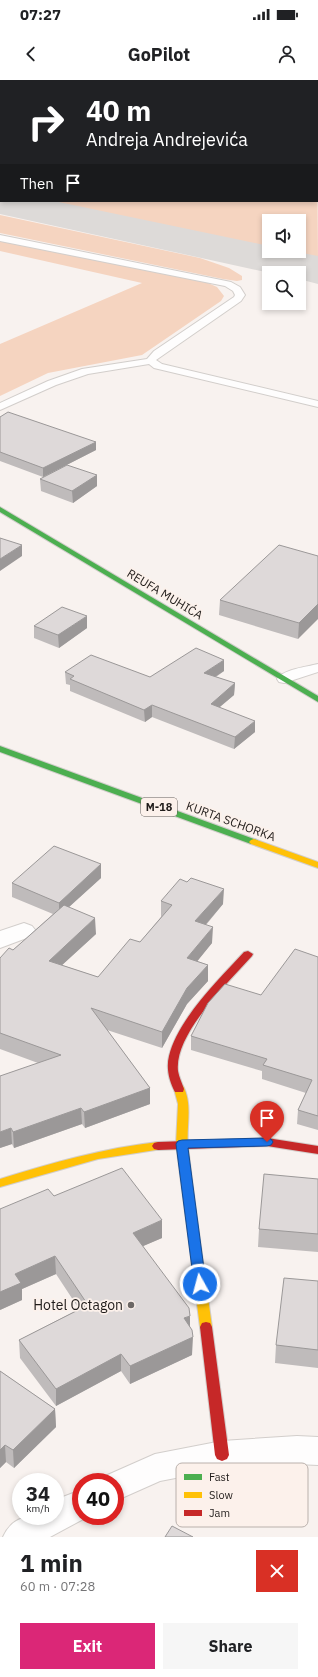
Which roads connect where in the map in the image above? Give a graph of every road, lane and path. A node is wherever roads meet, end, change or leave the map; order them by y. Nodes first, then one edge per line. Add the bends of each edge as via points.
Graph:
1 (0, 238) edge
2 (151, 361) junction
3 (318, 404) edge
4 (0, 407) edge
5 (0, 509) edge
6 (318, 668) edge
7 (284, 680) junction
8 (318, 700) edge
9 (0, 749) edge
10 (318, 865) edge
11 (24, 932) dead end
12 (0, 940) edge
13 (248, 954) dead end
14 (182, 1144) junction
15 (318, 1150) edge
16 (0, 1183) edge
17 (318, 1451) edge
18 (222, 1454) junction
19 (179, 1463) edge
20 (176, 1464) edge
21 (124, 1483) edge
22 (72, 1509) edge
23 (20, 1537) edge

1 - 2 lane via 228,284 237,289 240,295 238,299 158,353
2 - 3 lane via 158,366
2 - 4 lane via 86,371 52,383
5 - 7 street, REUFA MUHIĆA
6 - 7 lane via 292,674
7 - 8 street, REUFA MUHIĆA
9 - 10 street, KURTA SCHORKA / M-18
11 - 12 street
13 - 14 street via 197,1011 177,1046 174,1070 183,1104
14 - 15 street via 267,1142
14 - 16 street via 142,1147 82,1158
14 - 18 street
17 - 18 street
18 - 19 street
20 - 21 street via 155,1468
22 - 23 street

